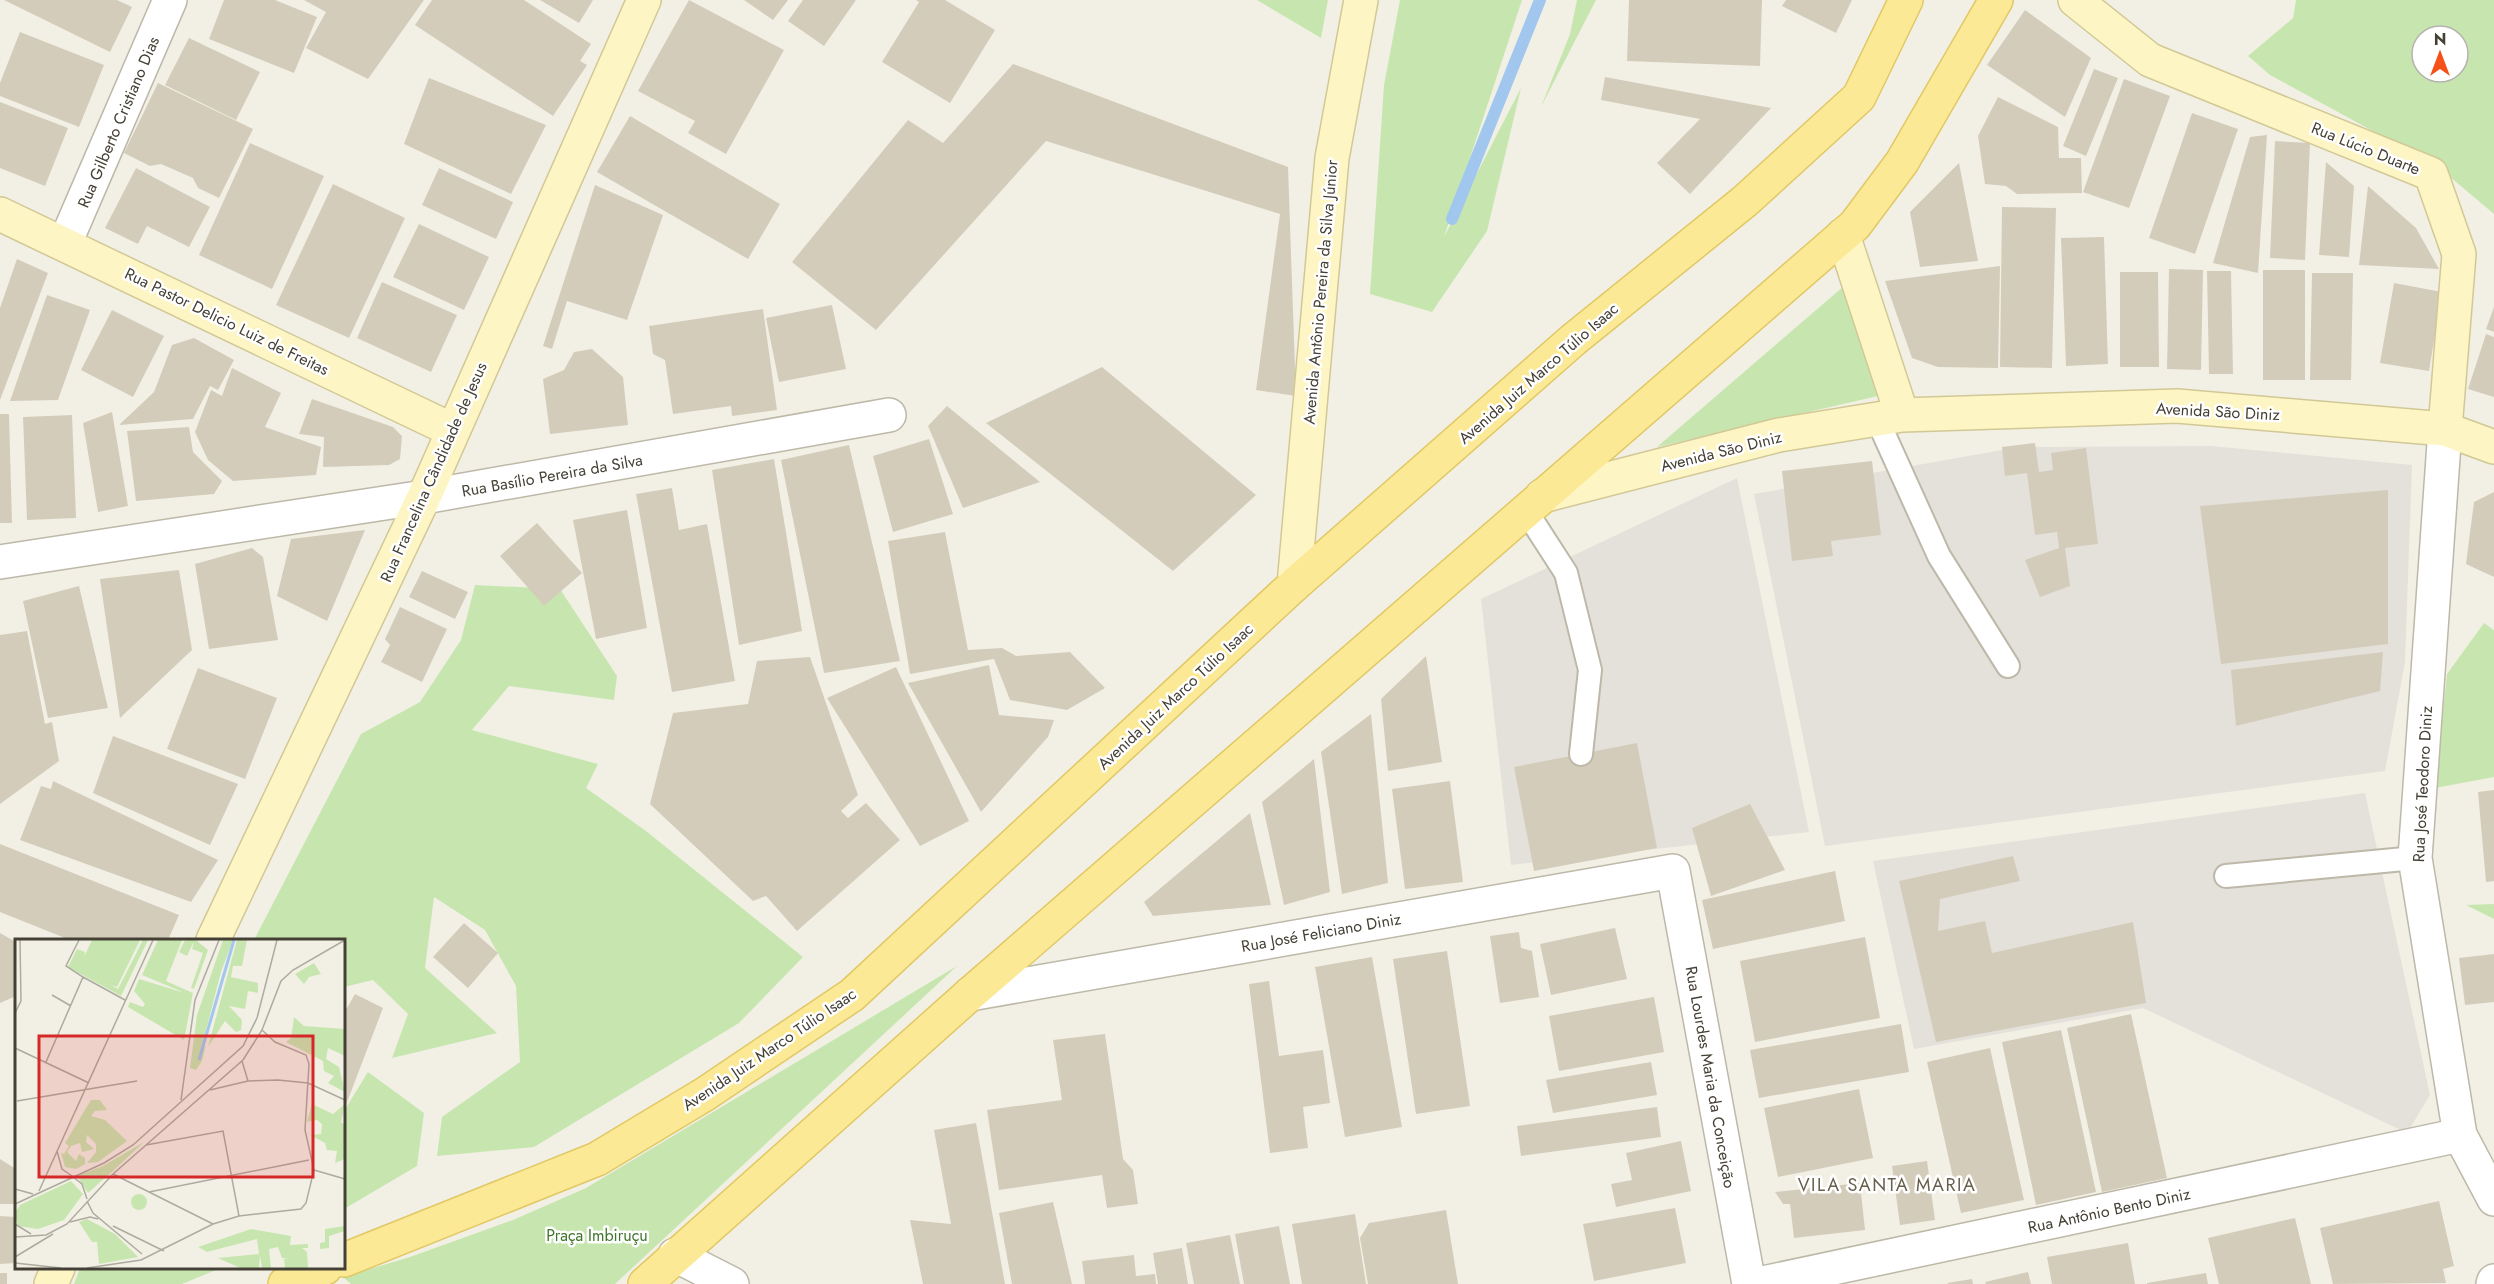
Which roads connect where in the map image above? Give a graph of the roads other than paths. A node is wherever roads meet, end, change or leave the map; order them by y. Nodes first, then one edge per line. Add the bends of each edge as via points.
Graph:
1 (170, 0) edge
2 (644, 0) edge
3 (1361, 0) edge
4 (1906, 0) edge
5 (1996, 0) edge
6 (2075, 0) edge
7 (0, 214) edge
8 (1843, 236) junction
9 (65, 243) junction
10 (890, 415) dead end
11 (1889, 417) junction
12 (2445, 429) junction
13 (452, 430) junction
14 (2494, 447) edge
15 (424, 497) junction
16 (1534, 504) junction
17 (0, 562) edge
18 (1294, 585) junction
19 (2008, 666) dead end
20 (1581, 754) dead end
21 (2415, 858) junction
22 (1673, 871) joint
23 (2226, 876) dead end
24 (213, 939) edge
25 (970, 994) junction
26 (2460, 1135) junction
27 (2494, 1199) edge
28 (675, 1256) junction
29 (345, 1260) edge
30 (58, 1269) edge
31 (51, 1284) edge
32 (645, 1284) edge
33 (732, 1284) edge
34 (1749, 1284) edge
35 (1758, 1284) edge

1 - 9 street, Rua Gilberto Cristiano Dias
2 - 13 street, Rua Francelina Cândidade de Jesus
3 - 18 street, Avenida Antônio Pereira da Silva Júnior via 1332,158
4 - 18 main road, Avenida Juiz Marco Túlio Isaac via 1859,97 1745,201 1573,340
5 - 8 main road via 1902,162
6 - 12 street, Rua Lúcio Duarte via 2150,60 2431,174 2459,254
7 - 9 street, Rua Pastor Delicio Luiz de Freitas
8 - 11 street
8 - 16 main road
9 - 13 street, Rua Pastor Delicio Luiz de Freitas
10 - 15 street, Rua Basílio Pereira da Silva
11 - 12 street, Avenida São Diniz via 2177,406
11 - 16 street, Avenida São Diniz via 1779,435
11 - 19 lane via 1939,556
12 - 14 street, Avenida São Diniz
12 - 21 street, Rua José Teodoro Diniz
13 - 15 street, Rua Francelina Cândidade de Jesus
15 - 17 street, Rua Basílio Pereira da Silva
15 - 24 street, Rua Francelina Cândidade de Jesus
16 - 20 lane via 1566,573 1590,670
16 - 25 main road
18 - 29 main road, Avenida Juiz Marco Túlio Isaac via 852,995 705,1094 597,1159
21 - 23 lane
21 - 26 street, Rua José Teodoro Diniz
22 - 25 street, Rua José Feliciano Diniz
22 - 34 street, Rua Lourdes Maria da Conceição
25 - 28 main road
26 - 27 street, Rua José Teodoro Diniz
26 - 35 street, Rua Antônio Bento Diniz
28 - 32 main road
28 - 33 street
30 - 31 street

